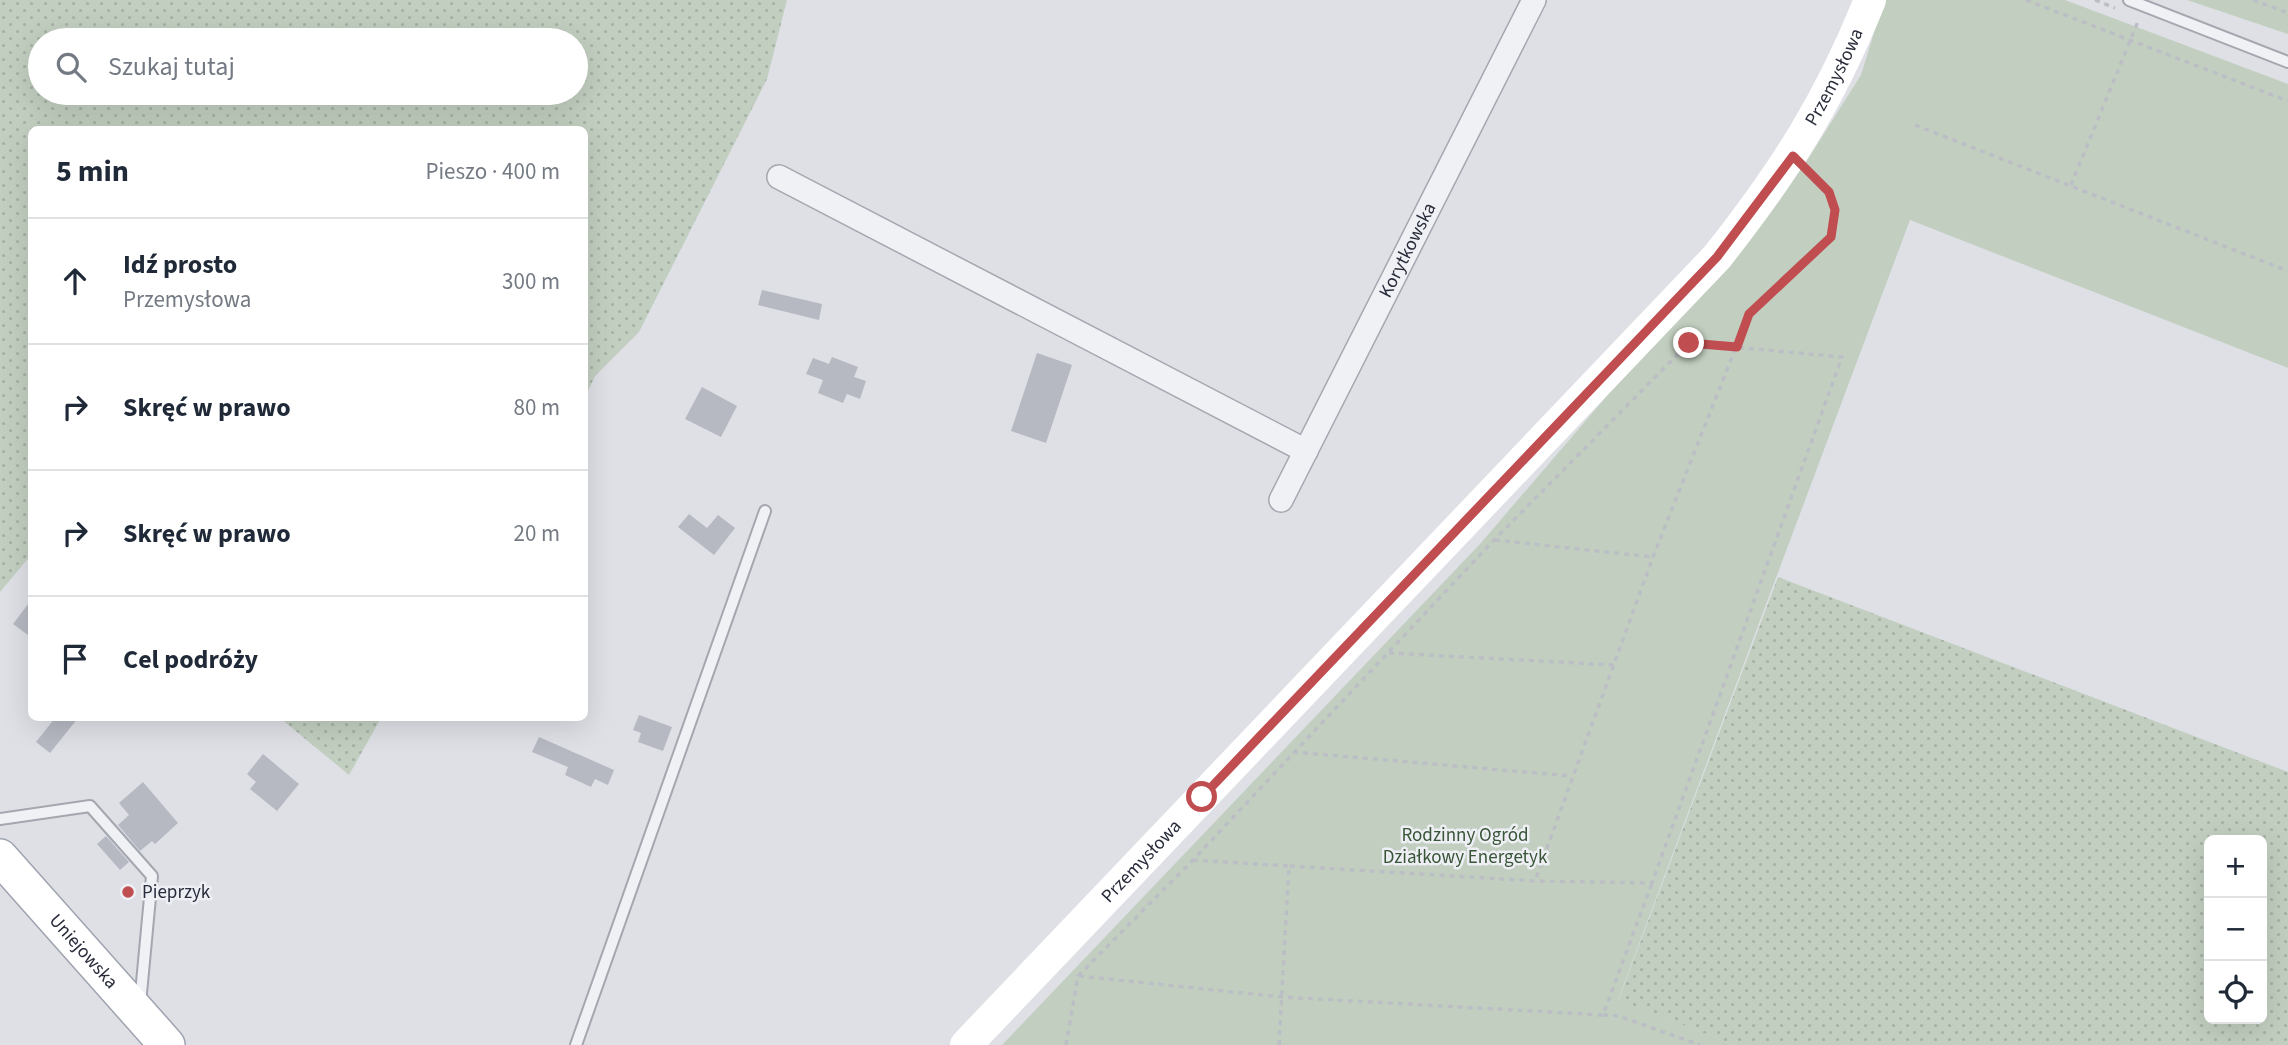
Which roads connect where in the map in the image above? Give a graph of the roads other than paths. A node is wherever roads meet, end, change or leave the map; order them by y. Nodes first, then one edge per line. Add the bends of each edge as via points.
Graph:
1 (1534, 0) edge
2 (1870, 0) edge
3 (2129, 0) edge
4 (2288, 62) edge
5 (779, 177) dead end
6 (1306, 451) junction
7 (1281, 500) dead end
8 (765, 510) dead end
9 (0, 818) edge
10 (0, 857) edge
11 (139, 1013) junction
12 (167, 1045) edge
13 (576, 1045) edge
14 (966, 1045) edge

1 - 6 street, Korytkowska
2 - 14 main road, Przemysłowa via 1844,65 1793,156 1717,257
3 - 4 lane
5 - 6 street
6 - 7 street, Korytkowska
8 - 13 lane
9 - 11 lane via 90,806 152,876
10 - 11 main road, Uniejowska
11 - 12 main road, Uniejowska

